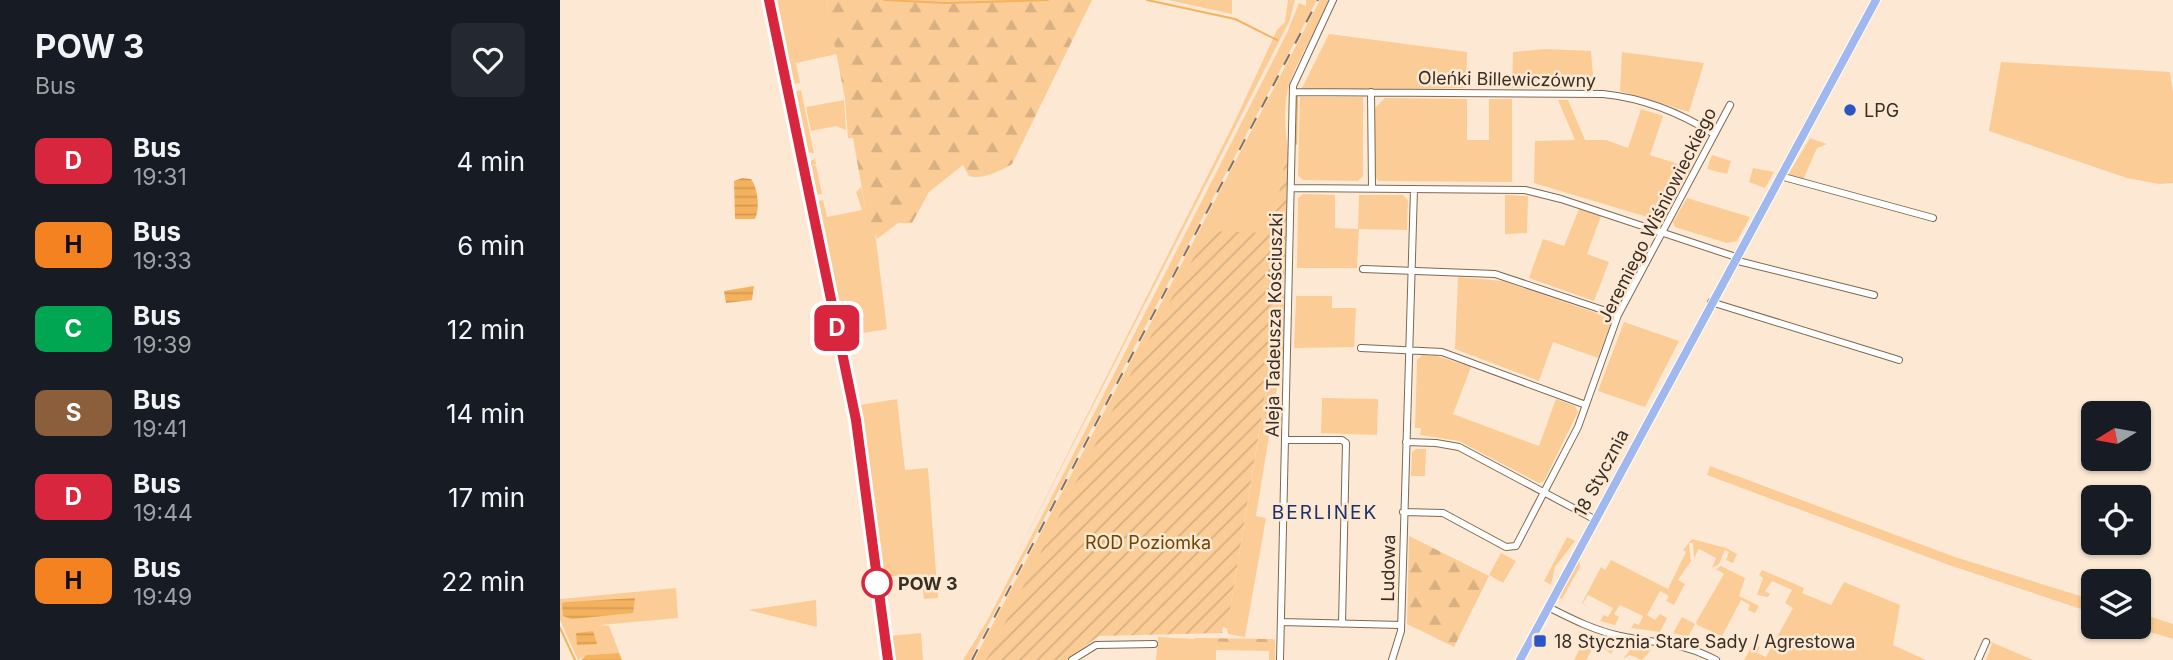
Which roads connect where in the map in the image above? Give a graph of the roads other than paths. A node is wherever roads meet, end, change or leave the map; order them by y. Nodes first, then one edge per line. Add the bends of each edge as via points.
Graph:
1 (769, 0) edge
2 (1333, 0) edge
3 (1876, 0) edge
4 (1293, 92) junction
5 (1371, 92) junction
6 (1730, 105) dead end
7 (1714, 134) junction
8 (1780, 176) junction
9 (1292, 188) junction
10 (1372, 188) junction
11 (1414, 189) junction
12 (1933, 218) dead end
13 (1663, 232) junction
14 (1735, 258) junction
15 (1363, 269) dead end
16 (1411, 271) junction
17 (1874, 295) dead end
18 (1711, 303) junction
19 (1618, 315) junction
20 (1361, 348) dead end
21 (1410, 349) junction
22 (1899, 360) dead end
23 (1586, 405) junction
24 (1286, 440) junction
25 (1406, 442) junction
26 (1546, 494) junction
27 (1404, 512) junction
28 (1594, 519) junction
29 (1548, 607) junction
30 (1281, 622) junction
31 (1342, 624) junction
32 (1401, 625) junction
33 (1986, 642) dead end
34 (1154, 644) dead end
35 (888, 660) edge
36 (1072, 660) edge
37 (1280, 660) edge
38 (1392, 660) edge
39 (1520, 660) edge
40 (1716, 660) edge
41 (1978, 660) edge

1 - 35 street via 856,420
2 - 4 street, Aleja Tadeusza Kościuszki
3 - 8 main road, 18 Stycznia
4 - 5 street, Oleńki Billewiczówny
4 - 9 street, Aleja Tadeusza Kościuszki
5 - 7 street, Oleńki Billewiczówny via 1618,96 1684,116
5 - 10 street
6 - 7 street, Jeremiego Wiśniowieckiego
7 - 13 street, Jeremiego Wiśniowieckiego
8 - 12 street
8 - 14 main road, 18 Stycznia
9 - 10 street
9 - 24 street, Aleja Tadeusza Kościuszki
10 - 11 street
11 - 13 street via 1525,190
11 - 16 street, Ludowa
13 - 14 street
13 - 19 street, Jeremiego Wiśniowieckiego
14 - 17 street
14 - 18 main road, 18 Stycznia
15 - 16 street
16 - 19 street via 1495,274
16 - 21 street, Ludowa
18 - 22 street
18 - 28 main road, 18 Stycznia
19 - 23 street, Jeremiego Wiśniowieckiego
20 - 21 street
21 - 23 street via 1450,354
21 - 25 street, Ludowa
23 - 26 street, Jeremiego Wiśniowieckiego
24 - 30 street, Aleja Tadeusza Kościuszki
24 - 31 street via 1346,443
25 - 26 street via 1459,447
25 - 27 street, Ludowa
26 - 27 street, Jeremiego Wiśniowieckiego via 1512,548 1443,513
26 - 28 street
27 - 32 street, Ludowa
28 - 29 main road, 18 Stycznia
29 - 39 main road, 18 Stycznia
29 - 40 street via 1587,628 1678,645
30 - 31 street
30 - 37 street, Aleja Tadeusza Kościuszki
31 - 32 street
32 - 38 street, Ludowa
33 - 41 street
34 - 36 street via 1099,644

